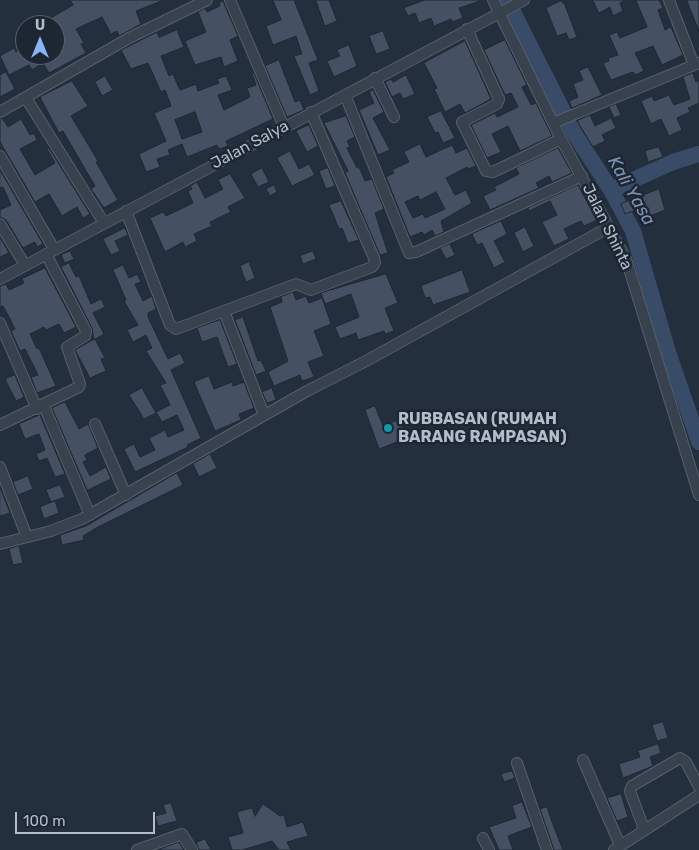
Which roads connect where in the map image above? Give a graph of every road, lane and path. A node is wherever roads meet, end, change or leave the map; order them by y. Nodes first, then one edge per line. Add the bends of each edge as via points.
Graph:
1 (207, 0) edge
2 (230, 0) edge
3 (493, 0) edge
4 (669, 0) edge
5 (522, 1) edge
6 (503, 10) junction
7 (467, 29) junction
8 (697, 64) edge
9 (375, 78) junction
10 (345, 94) junction
11 (26, 98) junction
12 (0, 112) edge
13 (311, 112) junction
14 (394, 117) dead end
15 (554, 122) junction
16 (284, 127) junction
17 (561, 139) junction
18 (0, 156) edge
19 (582, 176) junction
20 (126, 211) junction
21 (104, 223) junction
22 (0, 224) edge
23 (609, 227) junction
24 (50, 252) junction
25 (24, 266) junction
26 (0, 279) edge
27 (224, 311) junction
28 (0, 323) edge
29 (40, 408) junction
30 (264, 415) junction
31 (95, 424) dead end
32 (0, 425) edge
33 (0, 467) edge
34 (126, 495) junction
35 (699, 496) edge
36 (90, 515) junction
37 (27, 537) junction
38 (0, 544) edge
39 (583, 760) dead end
40 (517, 763) dead end
41 (699, 787) edge
42 (699, 795) edge
43 (644, 829) junction
44 (484, 838) dead end
45 (150, 847) edge
46 (617, 848) edge
47 (138, 850) edge
48 (192, 850) edge
49 (489, 850) edge
50 (546, 850) edge

1 - 11 street via 130,38
2 - 16 street
3 - 6 street, Jalan Shinta
4 - 8 street
5 - 6 street, Jalan Salya
6 - 7 street, Jalan Salya
6 - 15 street, Jalan Shinta
7 - 9 street, Jalan Salya
7 - 17 street via 499,99 497,104 462,122 486,171 493,172
8 - 15 street
9 - 10 street, Jalan Salya
9 - 14 street
10 - 13 street, Jalan Salya
10 - 19 street via 409,253
11 - 12 street
11 - 21 street
13 - 16 street, Jalan Salya
13 - 27 street via 374,258 374,265 310,290 296,284
15 - 17 street, Jalan Shinta
16 - 20 street, Jalan Salya
17 - 19 street, Jalan Shinta
18 - 24 street
19 - 23 street, Jalan Shinta
20 - 21 street, Jalan Salya
20 - 27 street via 173,328 181,328
21 - 24 street, Jalan Salya
22 - 25 street
23 - 30 street
23 - 35 street, Jalan Shinta via 626,258
24 - 25 street, Jalan Salya
24 - 29 street via 86,333 67,346 79,387
25 - 26 street, Jalan Salya
27 - 30 street
28 - 29 street
29 - 32 street
29 - 36 street
30 - 34 street
31 - 34 street
33 - 37 street
34 - 36 street
36 - 37 street via 69,525
37 - 38 street
39 - 46 street
40 - 50 street
41 - 43 street via 686,762 680,758 632,786 630,791
42 - 43 street
43 - 46 street
44 - 49 street
45 - 47 street
45 - 48 street via 182,834

